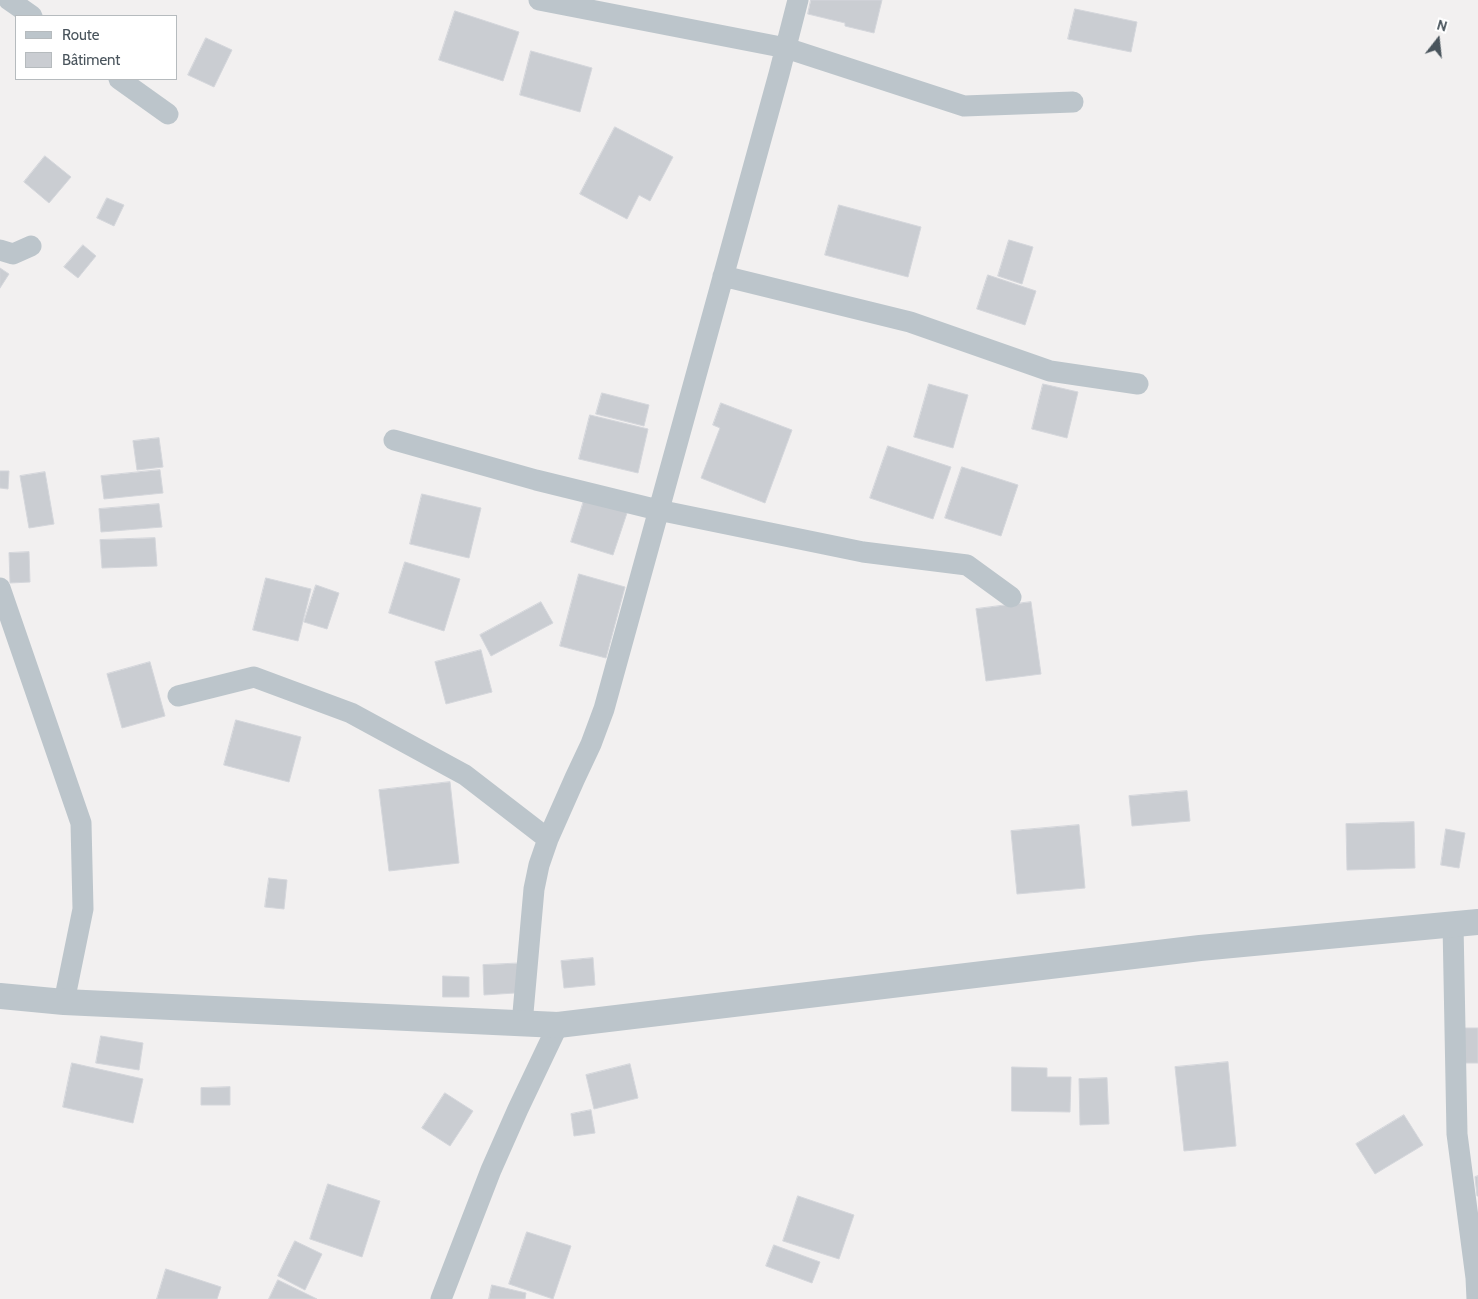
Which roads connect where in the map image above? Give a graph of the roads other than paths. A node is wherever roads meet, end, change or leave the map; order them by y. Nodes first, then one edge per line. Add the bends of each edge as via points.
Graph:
1 (9, 0) edge
2 (539, 0) edge
3 (798, 0) edge
4 (31, 15) edge
5 (786, 48) junction
6 (120, 80) edge
7 (1073, 102) dead end
8 (168, 114) dead end
9 (31, 246) dead end
10 (0, 250) edge
11 (723, 276) junction
12 (1138, 384) dead end
13 (394, 440) dead end
14 (658, 510) junction
15 (0, 588) edge
16 (1011, 597) dead end
17 (178, 696) dead end
18 (548, 839) junction
19 (1466, 923) edge
20 (0, 996) edge
21 (64, 1002) junction
22 (522, 1024) junction
23 (558, 1025) junction
24 (441, 1299) edge
25 (1477, 1299) edge

1 - 4 street
2 - 5 street
3 - 5 street
5 - 7 street via 964,106
5 - 11 street
6 - 8 street
9 - 10 street via 13,254
11 - 12 street via 910,322 1050,371
11 - 14 street
13 - 14 street
14 - 16 street via 863,552 966,565
14 - 18 street via 604,709
15 - 21 street via 81,823 83,909
17 - 18 street via 254,676 351,713 465,775
18 - 22 street via 534,890
19 - 23 street via 1200,948
19 - 25 street via 1457,1134
20 - 21 street
21 - 22 street
22 - 23 street
23 - 24 street via 491,1170

